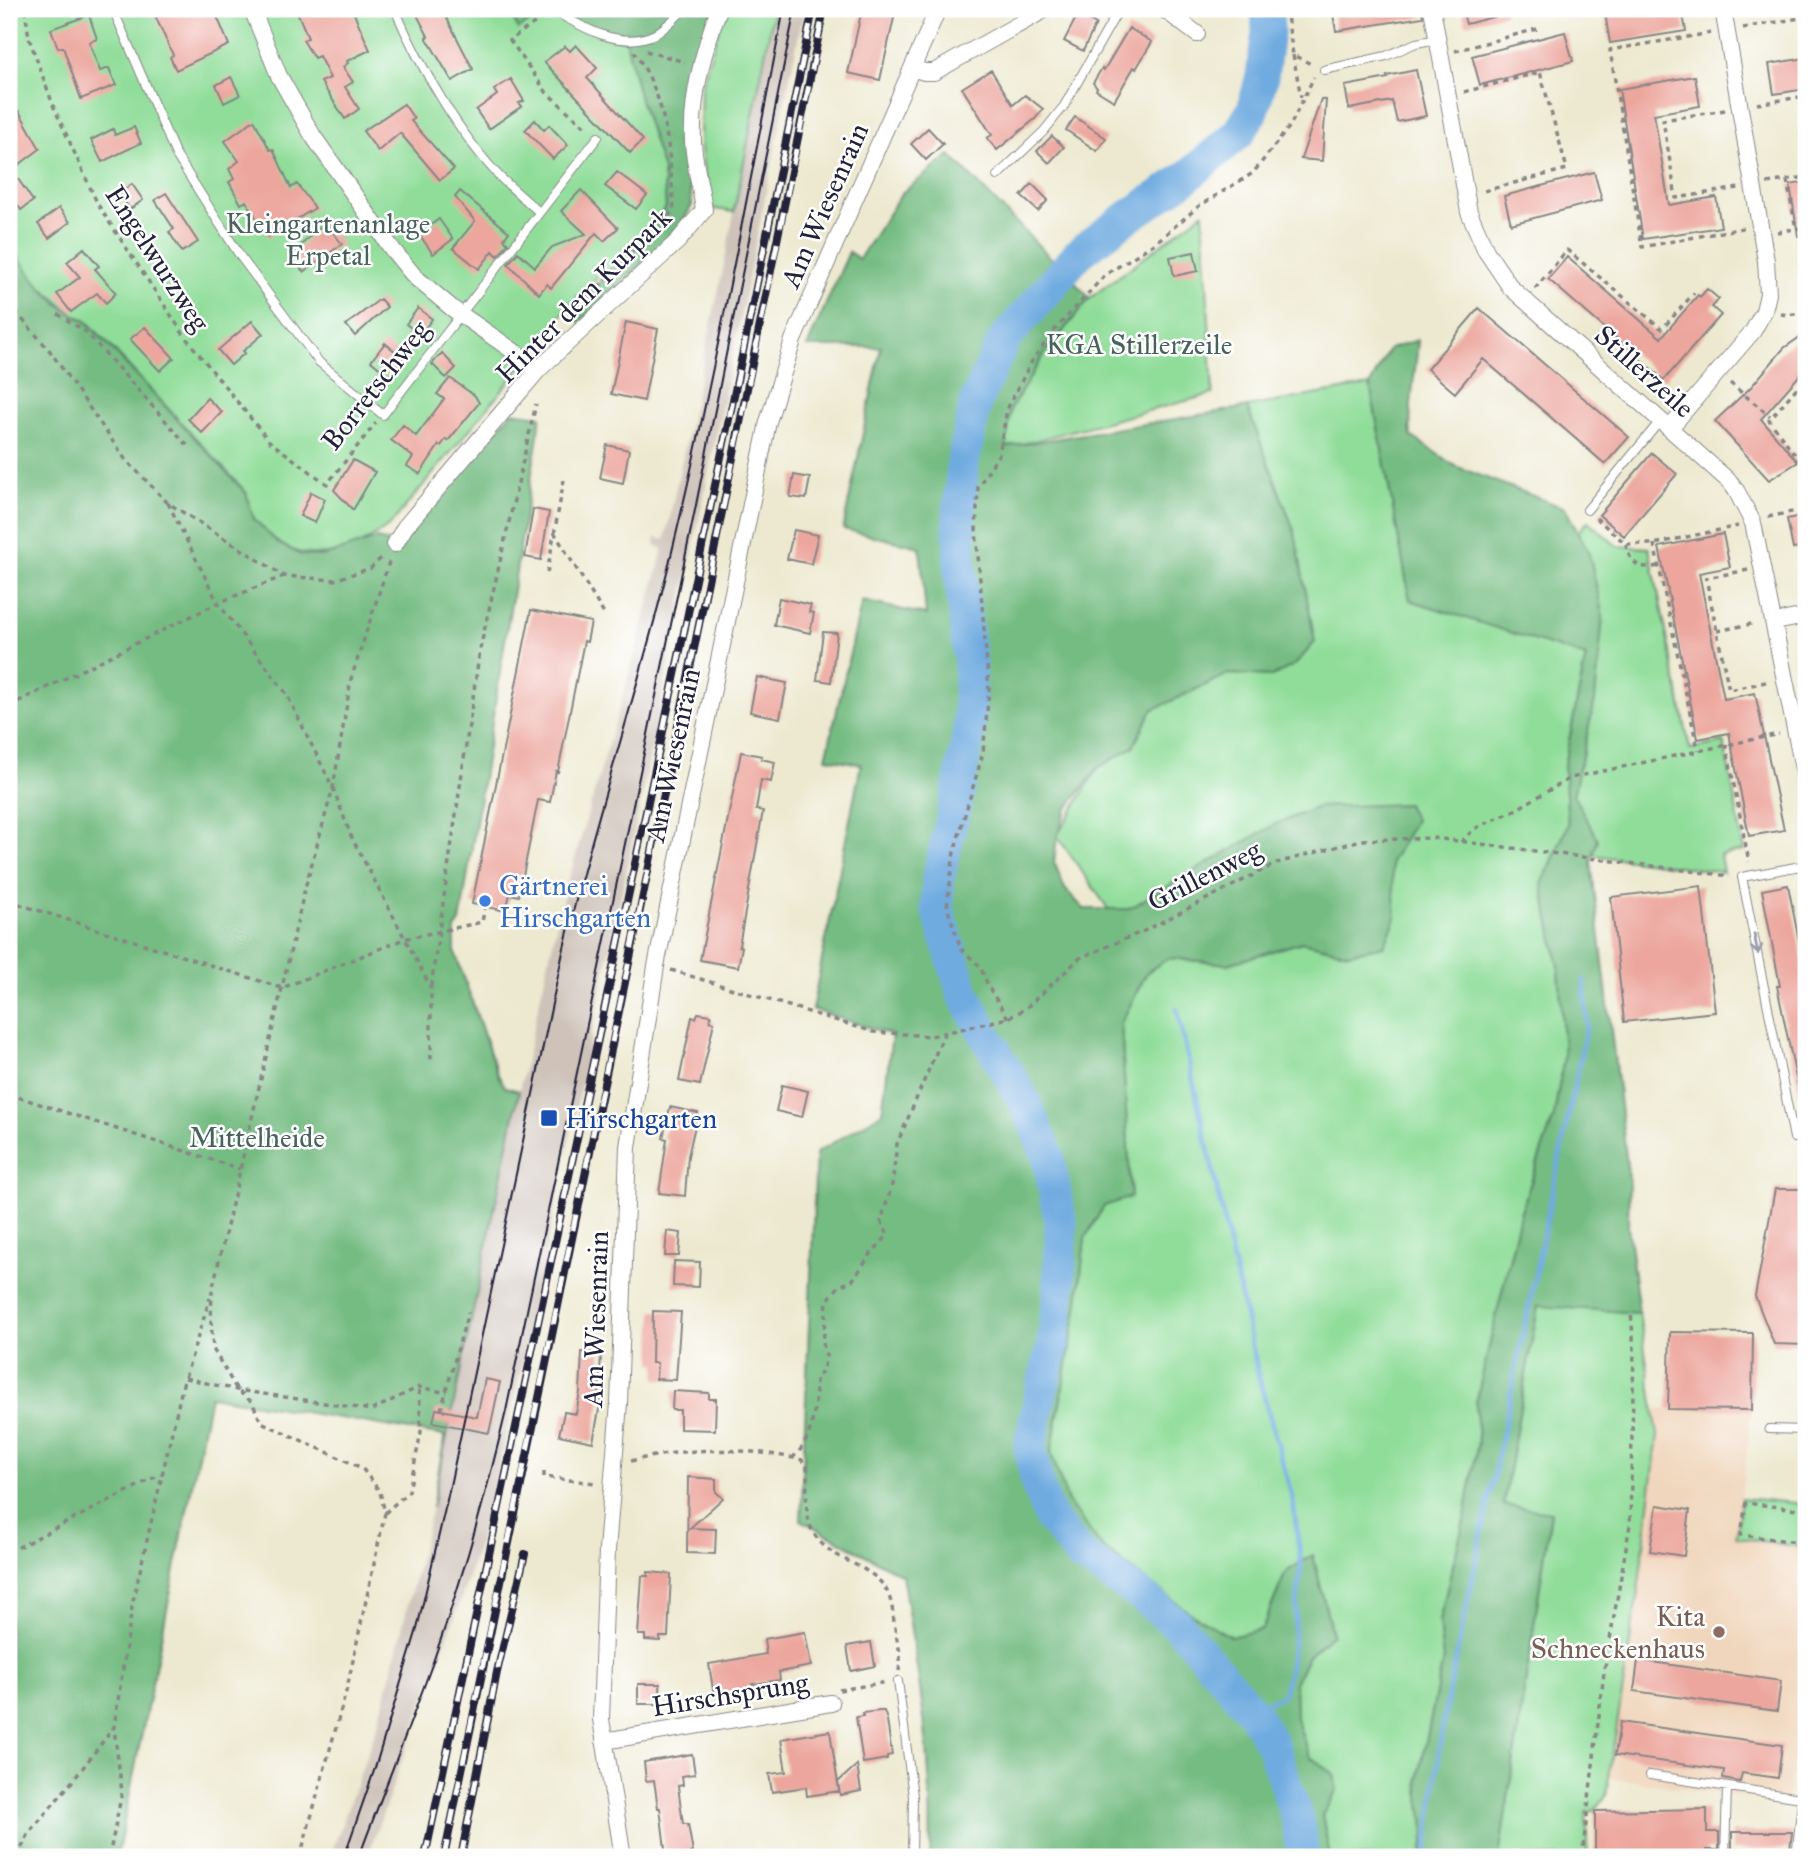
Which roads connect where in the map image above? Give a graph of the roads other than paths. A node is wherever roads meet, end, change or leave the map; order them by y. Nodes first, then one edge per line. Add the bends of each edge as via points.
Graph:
1 (113, 9) edge
2 (252, 9) edge
3 (395, 9) edge
4 (552, 9) edge
5 (685, 9) edge
6 (719, 9) edge
7 (938, 9) edge
8 (1046, 9) edge
9 (1119, 9) edge
10 (1164, 9) edge
11 (1432, 9) edge
12 (1723, 9) edge
13 (1197, 34) dead end
14 (1439, 46) junction
15 (913, 68) junction
16 (1324, 70) road end
17 (598, 137) road end
18 (997, 176) dead end
19 (539, 212) junction
20 (459, 314) junction
21 (539, 369) junction
22 (1665, 424) junction
23 (1587, 510) road end
24 (396, 544) road end
25 (1806, 616) edge
26 (1775, 622) junction
27 (1806, 783) edge
28 (1806, 864) edge
29 (1806, 1135) edge
30 (1769, 1429) dead end
31 (1806, 1430) edge
32 (898, 1681) road end
33 (831, 1703) road end
34 (604, 1741) junction
35 (1806, 1766) edge
36 (1650, 1775) dead end
37 (1727, 1787) junction
38 (1801, 1798) junction
39 (623, 1857) edge
40 (912, 1857) edge
41 (1725, 1857) edge
42 (1796, 1857) edge

1 - 20 lane, Borretschweg via 176,155 240,256 319,362 383,415
2 - 20 street via 279,76 313,136 392,249 415,277
3 - 19 lane via 411,48 470,141 501,178
4 - 5 lane via 603,36 626,40 655,34
6 - 21 street, Hinter dem Kurpark via 696,87 693,142 704,210 678,241
7 - 15 street, Am Wiesenrain
8 - 15 street via 934,72
9 - 18 lane via 1064,106
10 - 13 street
11 - 14 street, Stillerzeile
12 - 22 street via 1768,294 1753,331
14 - 16 lane via 1416,43 1386,56
14 - 22 street, Stillerzeile via 1469,212 1486,251 1511,288
15 - 34 street, Am Wiesenrain via 780,376 656,966 628,1147 601,1719
17 - 19 lane, Borretschweg
19 - 20 lane, Borretschweg
20 - 21 street
21 - 24 street, Hinter dem Kurpark via 405,527
22 - 23 lane
22 - 26 street, Stillerzeile via 1730,482 1753,522
25 - 26 street
26 - 27 street, Stillerzeile
28 -> 29 lane via 1747,876 1794,1138
30 - 31 lane
32 - 40 lane via 913,1796
33 - 34 street, Hirschsprung
34 - 39 street, Am Wiesenrain
35 - 38 lane
36 - 37 lane
37 - 38 lane
37 - 41 lane
38 - 42 lane

